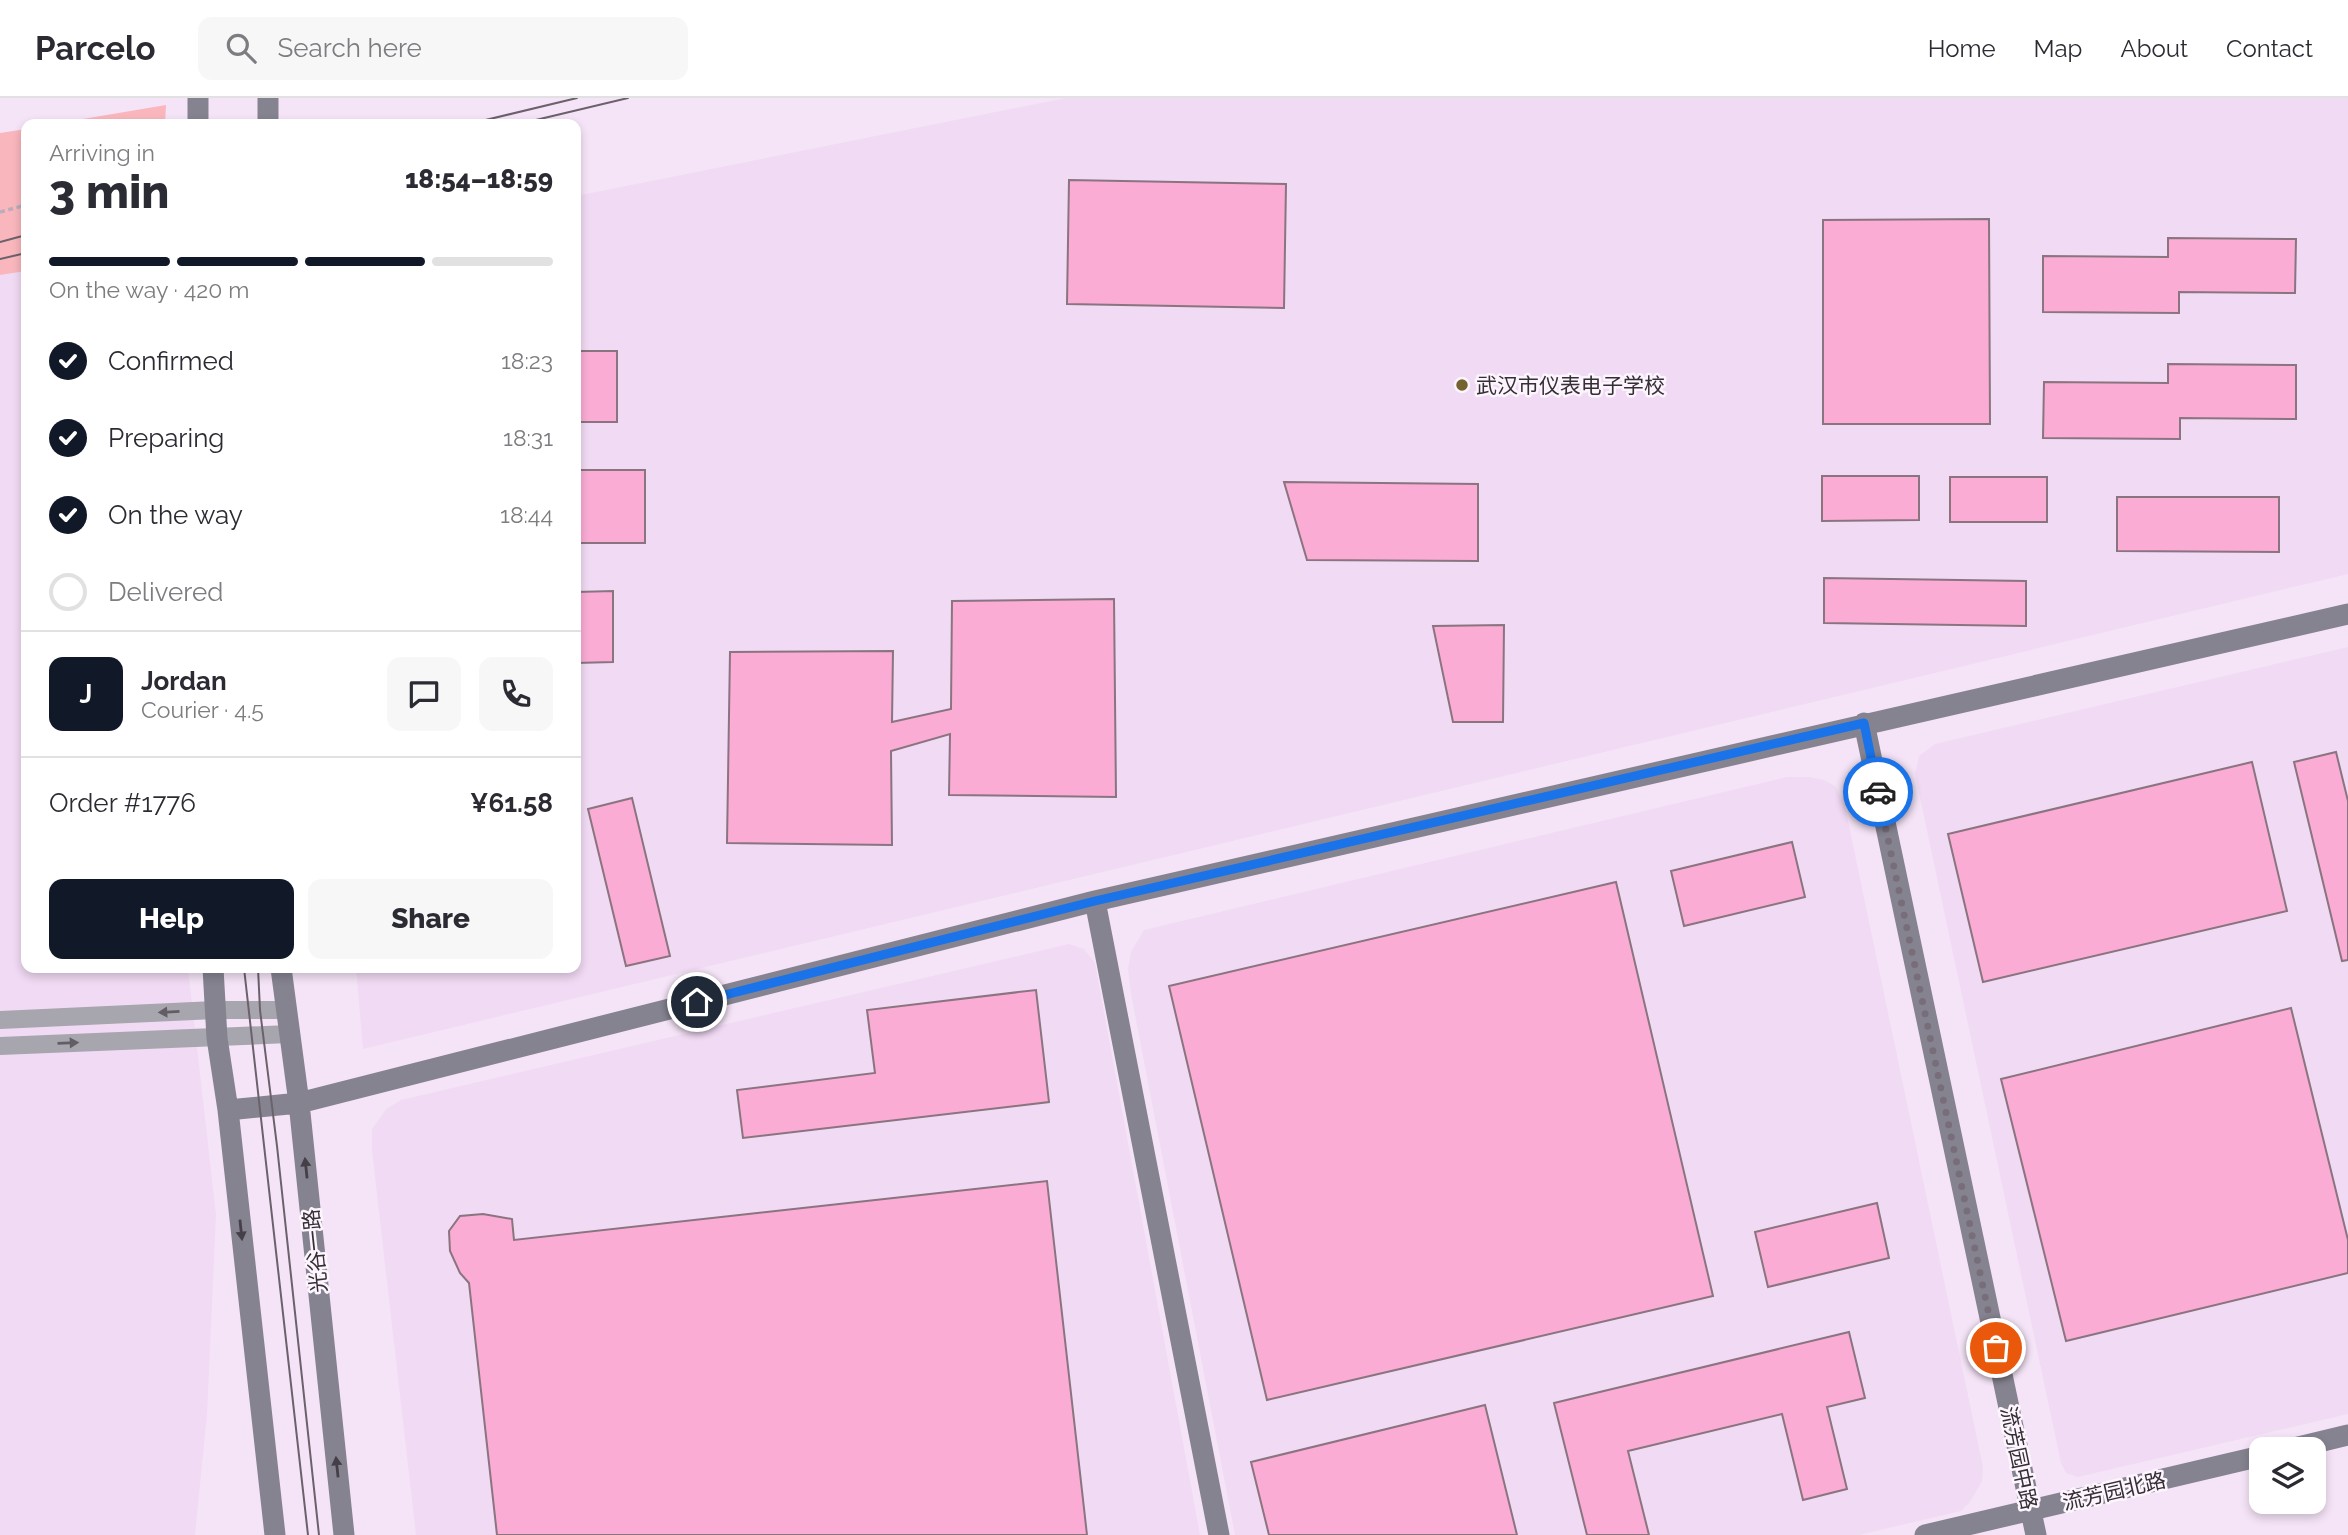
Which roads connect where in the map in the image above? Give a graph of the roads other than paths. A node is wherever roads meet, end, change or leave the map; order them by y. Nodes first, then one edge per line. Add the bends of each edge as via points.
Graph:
1 (198, 98) edge
2 (268, 98) edge
3 (198, 119) edge
4 (268, 119) edge
5 (2348, 614) edge
6 (1864, 723) junction
7 (1095, 901) junction
8 (213, 973) edge
9 (282, 973) edge
10 (215, 1010) junction
11 (286, 1010) junction
12 (0, 1020) edge
13 (289, 1034) junction
14 (217, 1038) junction
15 (0, 1046) edge
16 (299, 1103) junction
17 (228, 1110) junction
18 (2348, 1435) edge
19 (2326, 1440) edge
20 (2249, 1459) edge
21 (2031, 1511) junction
22 (275, 1535) edge
23 (344, 1535) edge
24 (1219, 1535) edge
25 (1926, 1535) edge
26 (2036, 1535) edge

1 - 3 street
2 - 4 street
5 - 6 street
6 - 7 street
6 - 21 street, 流芳园中路
7 - 16 street
7 - 24 street
8 - 10 street
9 - 11 street, 光谷一路
10 - 11 street
10 -> 12 street
10 - 14 street
11 - 13 street, 光谷一路
13 - 14 street
13 - 16 street, 光谷一路
15 -> 14 street
14 - 17 street
16 - 17 street
23 -> 16 street, 光谷一路
17 -> 22 street
18 - 19 street
20 - 21 street, 流芳园北路
21 - 25 street, 流芳园北路
21 - 26 street, 流芳园中路

